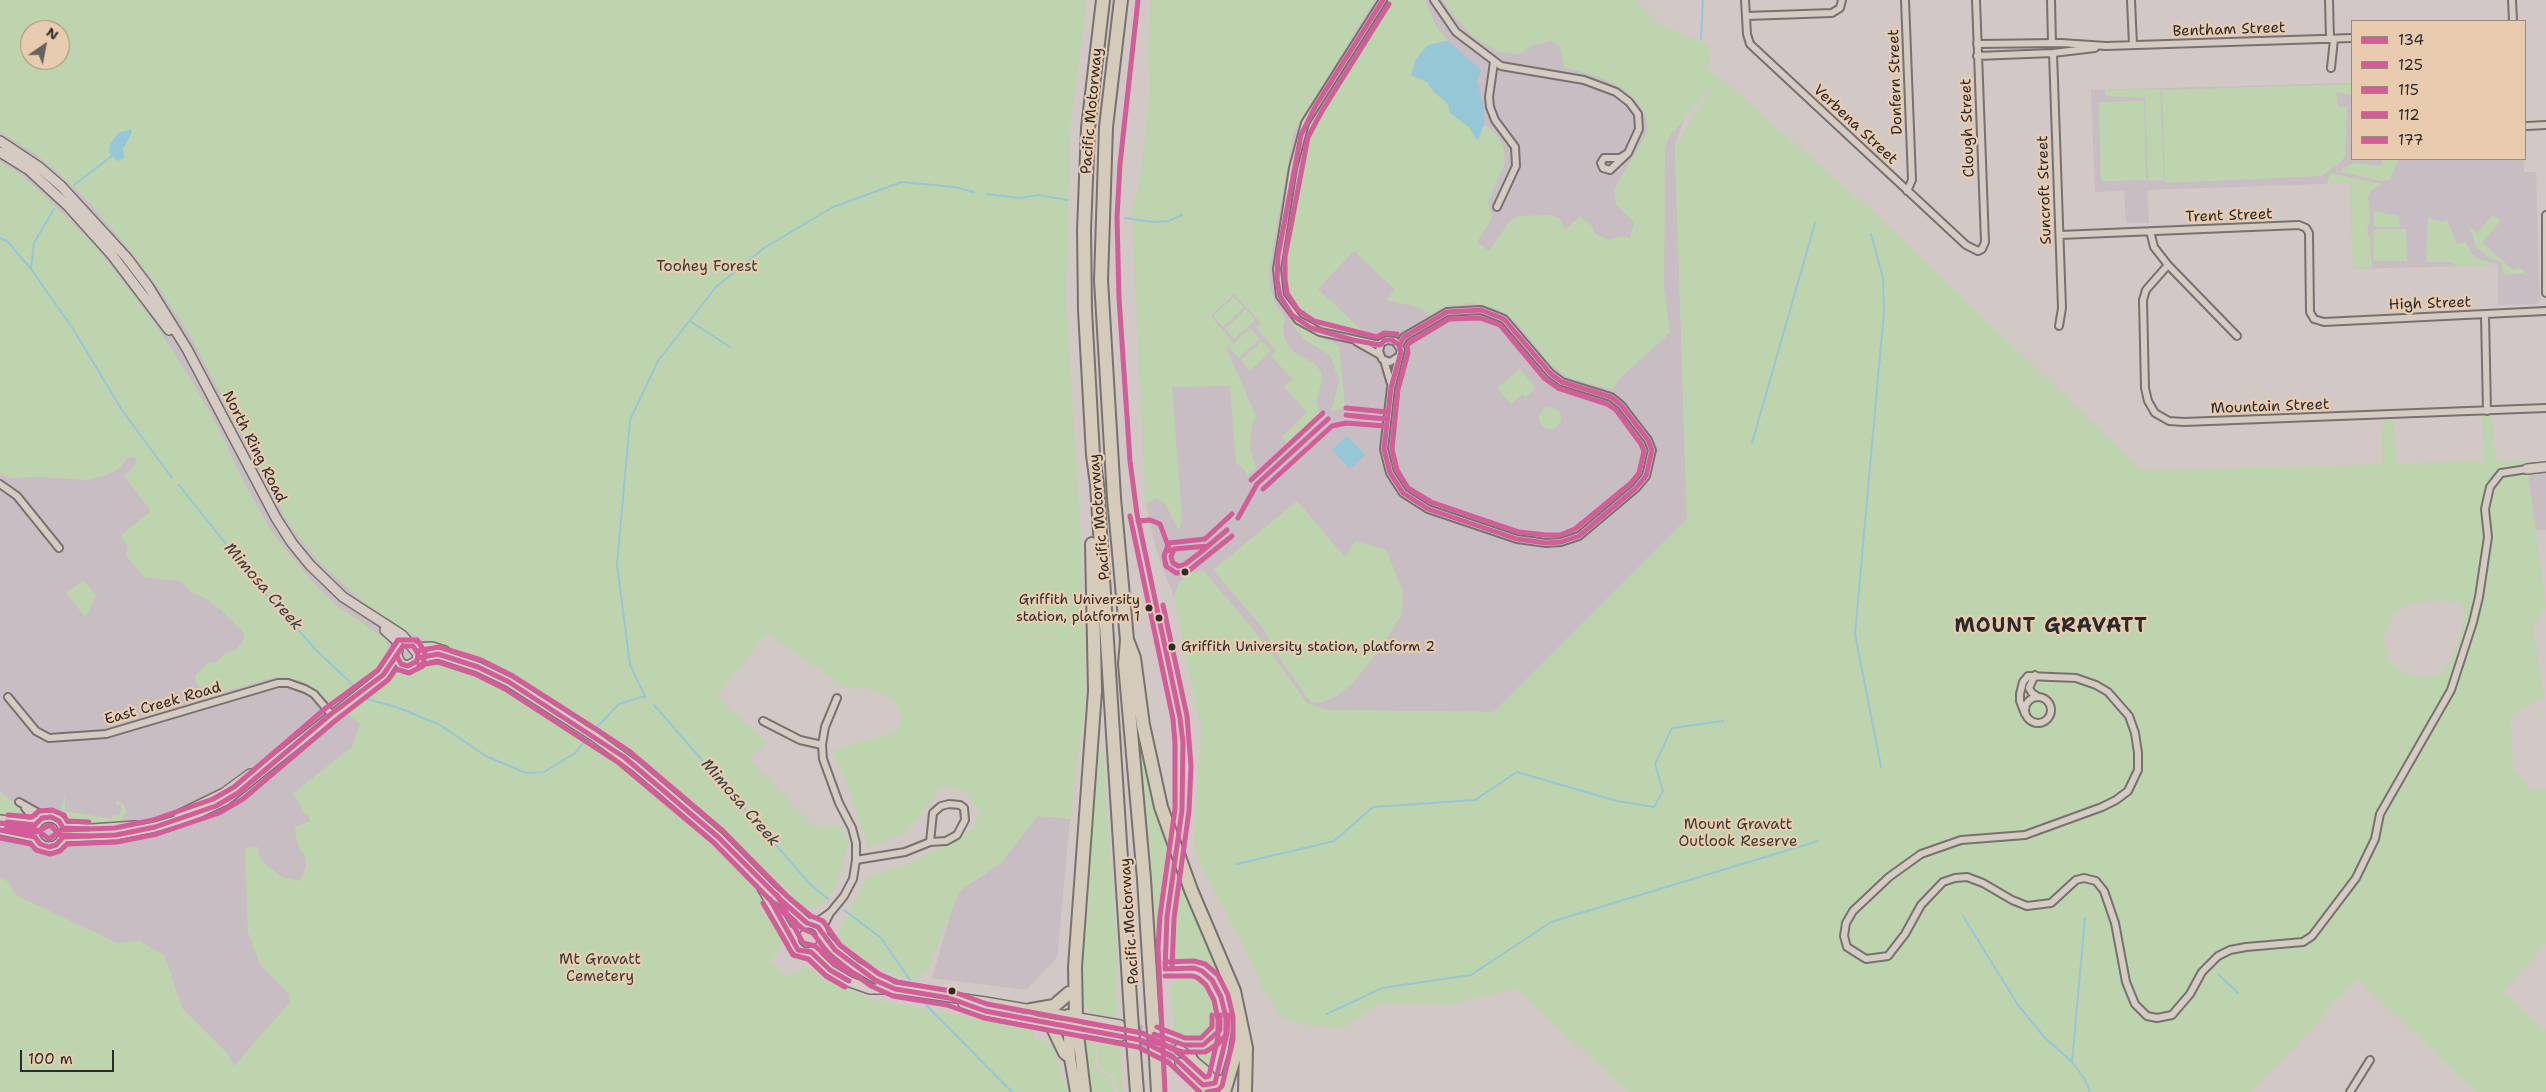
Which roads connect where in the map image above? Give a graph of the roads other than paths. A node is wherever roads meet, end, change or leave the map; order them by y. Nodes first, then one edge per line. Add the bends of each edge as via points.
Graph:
1 (1103, 0) edge
2 (1121, 0) edge
3 (1384, 0) edge
4 (1434, 0) edge
5 (1745, 0) edge
6 (1842, 0) edge
7 (1905, 0) edge
8 (1976, 0) edge
9 (2051, 0) edge
10 (2131, 0) edge
11 (2329, 0) edge
12 (2512, 0) edge
13 (1746, 16) junction
14 (2512, 20) edge
15 (2351, 38) edge
16 (2332, 39) junction
17 (2052, 43) junction
18 (1977, 44) junction
19 (2133, 45) junction
20 (2106, 46) junction
21 (2053, 54) junction
22 (1977, 56) junction
23 (1494, 62) junction
24 (2331, 68) dead end
25 (2546, 125) edge
26 (2527, 126) dead end
27 (0, 141) edge
28 (0, 152) edge
29 (1628, 153) dead end
30 (1907, 191) junction
31 (1497, 207) dead end
32 (2545, 216) edge
33 (2150, 231) junction
34 (100, 234) junction
35 (2060, 235) junction
36 (1978, 251) joint
37 (2168, 266) junction
38 (2546, 293) edge
39 (2546, 311) edge
40 (2486, 315) junction
41 (2314, 319) joint
42 (2059, 326) dead end
43 (2237, 336) dead end
44 (1352, 340) junction
45 (1399, 344) junction
46 (1380, 345) junction
47 (1398, 357) junction
48 (1382, 358) junction
49 (1391, 388) junction
50 (2546, 408) edge
51 (2487, 411) junction
52 (1093, 455) junction
53 (2546, 467) edge
54 (2527, 469) joint
55 (0, 484) edge
56 (59, 548) dead end
57 (1127, 640) junction
58 (414, 647) junction
59 (398, 654) junction
60 (418, 658) junction
61 (404, 666) junction
62 (476, 666) junction
63 (383, 674) junction
64 (2035, 675) junction
65 (8, 696) dead end
66 (2038, 697) junction
67 (837, 698) dead end
68 (331, 714) junction
69 (2026, 714) junction
70 (763, 721) dead end
71 (822, 745) junction
72 (46, 817) junction
73 (0, 820) edge
74 (36, 824) junction
75 (0, 830) edge
76 (63, 833) junction
77 (35, 837) junction
78 (930, 842) junction
79 (856, 860) junction
80 (751, 872) junction
81 (816, 928) junction
82 (793, 940) junction
83 (811, 952) junction
84 (1075, 967) junction
85 (895, 989) junction
86 (1069, 993) junction
87 (949, 998) junction
88 (1031, 1010) junction
89 (1072, 1022) junction
90 (1050, 1024) junction
91 (1239, 1024) junction
92 (1120, 1025) tunnel mouth
93 (1121, 1036) tunnel mouth
94 (1179, 1049) tunnel mouth
95 (1191, 1057) joint
96 (1070, 1058) junction
97 (2370, 1060) dead end
98 (1180, 1062) tunnel mouth
99 (1214, 1088) edge
100 (1076, 1092) edge
101 (1085, 1092) edge
102 (1137, 1092) edge
103 (1158, 1092) edge
104 (1245, 1092) edge
105 (2350, 1092) edge

1 - 52 highway, Pacific Motorway via 1089,119 1084,230
2 - 57 highway, Pacific Motorway via 1106,127 1101,280
3 - 44 street via 1303,129 1293,168 1277,269 1280,296 1292,315 1311,328
4 - 23 street via 1456,32
5 - 13 street, Verbena Street
6 - 13 street via 1840,8 1831,13
7 - 30 street, Donfern Street via 1912,180
8 - 18 street, Clough Street
9 - 17 street
10 - 19 street
11 - 16 street
12 - 14 street
13 - 30 street, Verbena Street via 1750,44
15 - 16 street, Bentham Street
16 - 19 street, Bentham Street
16 - 24 street
17 - 18 street, Bentham Street
17 - 20 street, Bentham Street
18 - 22 street, Clough Street
19 - 20 street, Bentham Street
20 - 21 street, Bentham Street
21 - 22 street, Bentham Street
21 - 35 street, Suncroft Street
22 - 36 street, Clough Street via 1985,242
23 - 29 street via 1501,66 1584,80 1616,92 1638,114 1640,129
23 - 31 street via 1490,107 1494,120 1515,147 1516,166
25 - 26 street
27 - 34 street via 61,186
28 - 34 street via 29,170
30 - 36 street, Verbena Street via 1966,245
32 - 38 street
33 - 35 street, Trent Street
33 - 37 street via 2154,247
33 - 41 street, Trent Street via 2306,228 2309,233 2310,312
34 - 58 street, North Ring Road via 132,265 158,302 292,543 343,597 402,635
34 - 59 street, North Ring Road via 199,379 268,513 288,544 332,592 394,636
35 - 42 street, Suncroft Street via 2062,308
37 - 43 street
37 - 51 street, Mountain Street via 2146,290 2143,300 2145,388 2155,413 2169,421
39 - 40 street, High Street
40 - 41 street, High Street via 2324,322
40 - 51 street
44 - 46 street
44 - 48 street
45 - 46 street via 1389,339
45 - 47 street via 1401,352
45 - 49 street via 1404,337 1447,312 1481,310 1504,319 1550,374 1562,382 1611,397 1621,405 1652,450 1646,476 1579,536 1561,542 1530,542 1461,522 1428,509 1403,493 1390,472 1384,449
46 - 48 street
47 - 48 street via 1390,362
47 - 49 street
48 - 49 street
50 - 51 street, Mountain Street
52 - 84 highway via 1089,468 1095,691
52 - 102 highway, Pacific Motorway, bridge
53 - 54 street
54 - 64 street via 2502,473 2490,487 2485,509 2488,537 2474,622 2451,690 2380,814 2375,839 2356,878 2312,936 2303,942 2246,947 2218,956 2202,972 2190,994 2172,1015 2147,1016 2135,1004 2126,982 2115,923 2104,891 2096,881 2084,878 2076,880 2051,903 2027,906 1967,877 1955,878 1943,882 1920,905 1905,934 1888,956 1866,959 1847,947 1844,936 1846,923 1853,911 1888,877 1921,854 1960,840 2025,835 2102,807 2125,794 2132,784 2138,770 2138,753 2129,716 2120,705 2108,692 2089,681
55 - 56 street via 17,496
57 - 91 highway via 1134,658 1146,743 1161,807 1191,890 1234,991
57 - 103 highway, Pacific Motorway, bridge via 1125,664
58 - 59 street via 406,645
58 - 60 street
58 - 62 street via 442,650
59 - 61 street
59 - 63 street
60 - 61 street via 414,664
60 - 62 street via 438,654
61 - 63 street
62 - 80 street via 522,690 624,757 718,837
63 - 68 street
64 - 66 street via 2029,688
64 - 69 street via 2026,677 2021,687 2020,701
65 - 68 street, East Creek Road via 36,731 49,738 106,734 278,683 288,683 314,694
66 - 69 street via 2027,702
66 - 69 street via 2050,702 2052,711 2049,719 2036,724
67 - 71 street via 825,727
68 - 76 street via 234,787 184,813 118,828
68 - 76 street via 238,793 200,813 155,828 116,835
70 - 71 street via 800,740
71 - 79 street via 827,771 852,828
72 - 74 street
72 - 74 street via 19,802
72 - 76 street via 55,818
73 - 74 street
74 - 77 street
75 - 77 street
76 - 77 street via 56,845 49,847 40,844
78 - 78 street via 933,813 949,804 964,808 965,820 957,835
78 - 79 street via 905,852
79 - 81 street via 853,879 844,896
80 - 81 street
80 - 82 street
81 - 82 street via 798,926
81 - 83 street via 819,948
81 - 85 street via 834,950 854,966
82 - 83 street via 798,950
83 - 85 street via 830,970 850,982 870,988
84 - 86 highway
84 - 89 highway
85 - 87 street
86 - 88 highway via 1054,1006
86 - 89 highway
87 - 88 street
87 - 90 street via 985,1011
88 - 89 street
89 - 90 street
89 - 92 street
89 - 93 street
89 - 96 main road
89 - 101 main road
90 - 96 main road via 1064,1053
91 - 99 highway via 1235,1055
91 - 104 highway via 1246,1048
94 - 95 street
95 - 99 main road
96 - 100 main road
97 - 105 street
98 - 99 street

